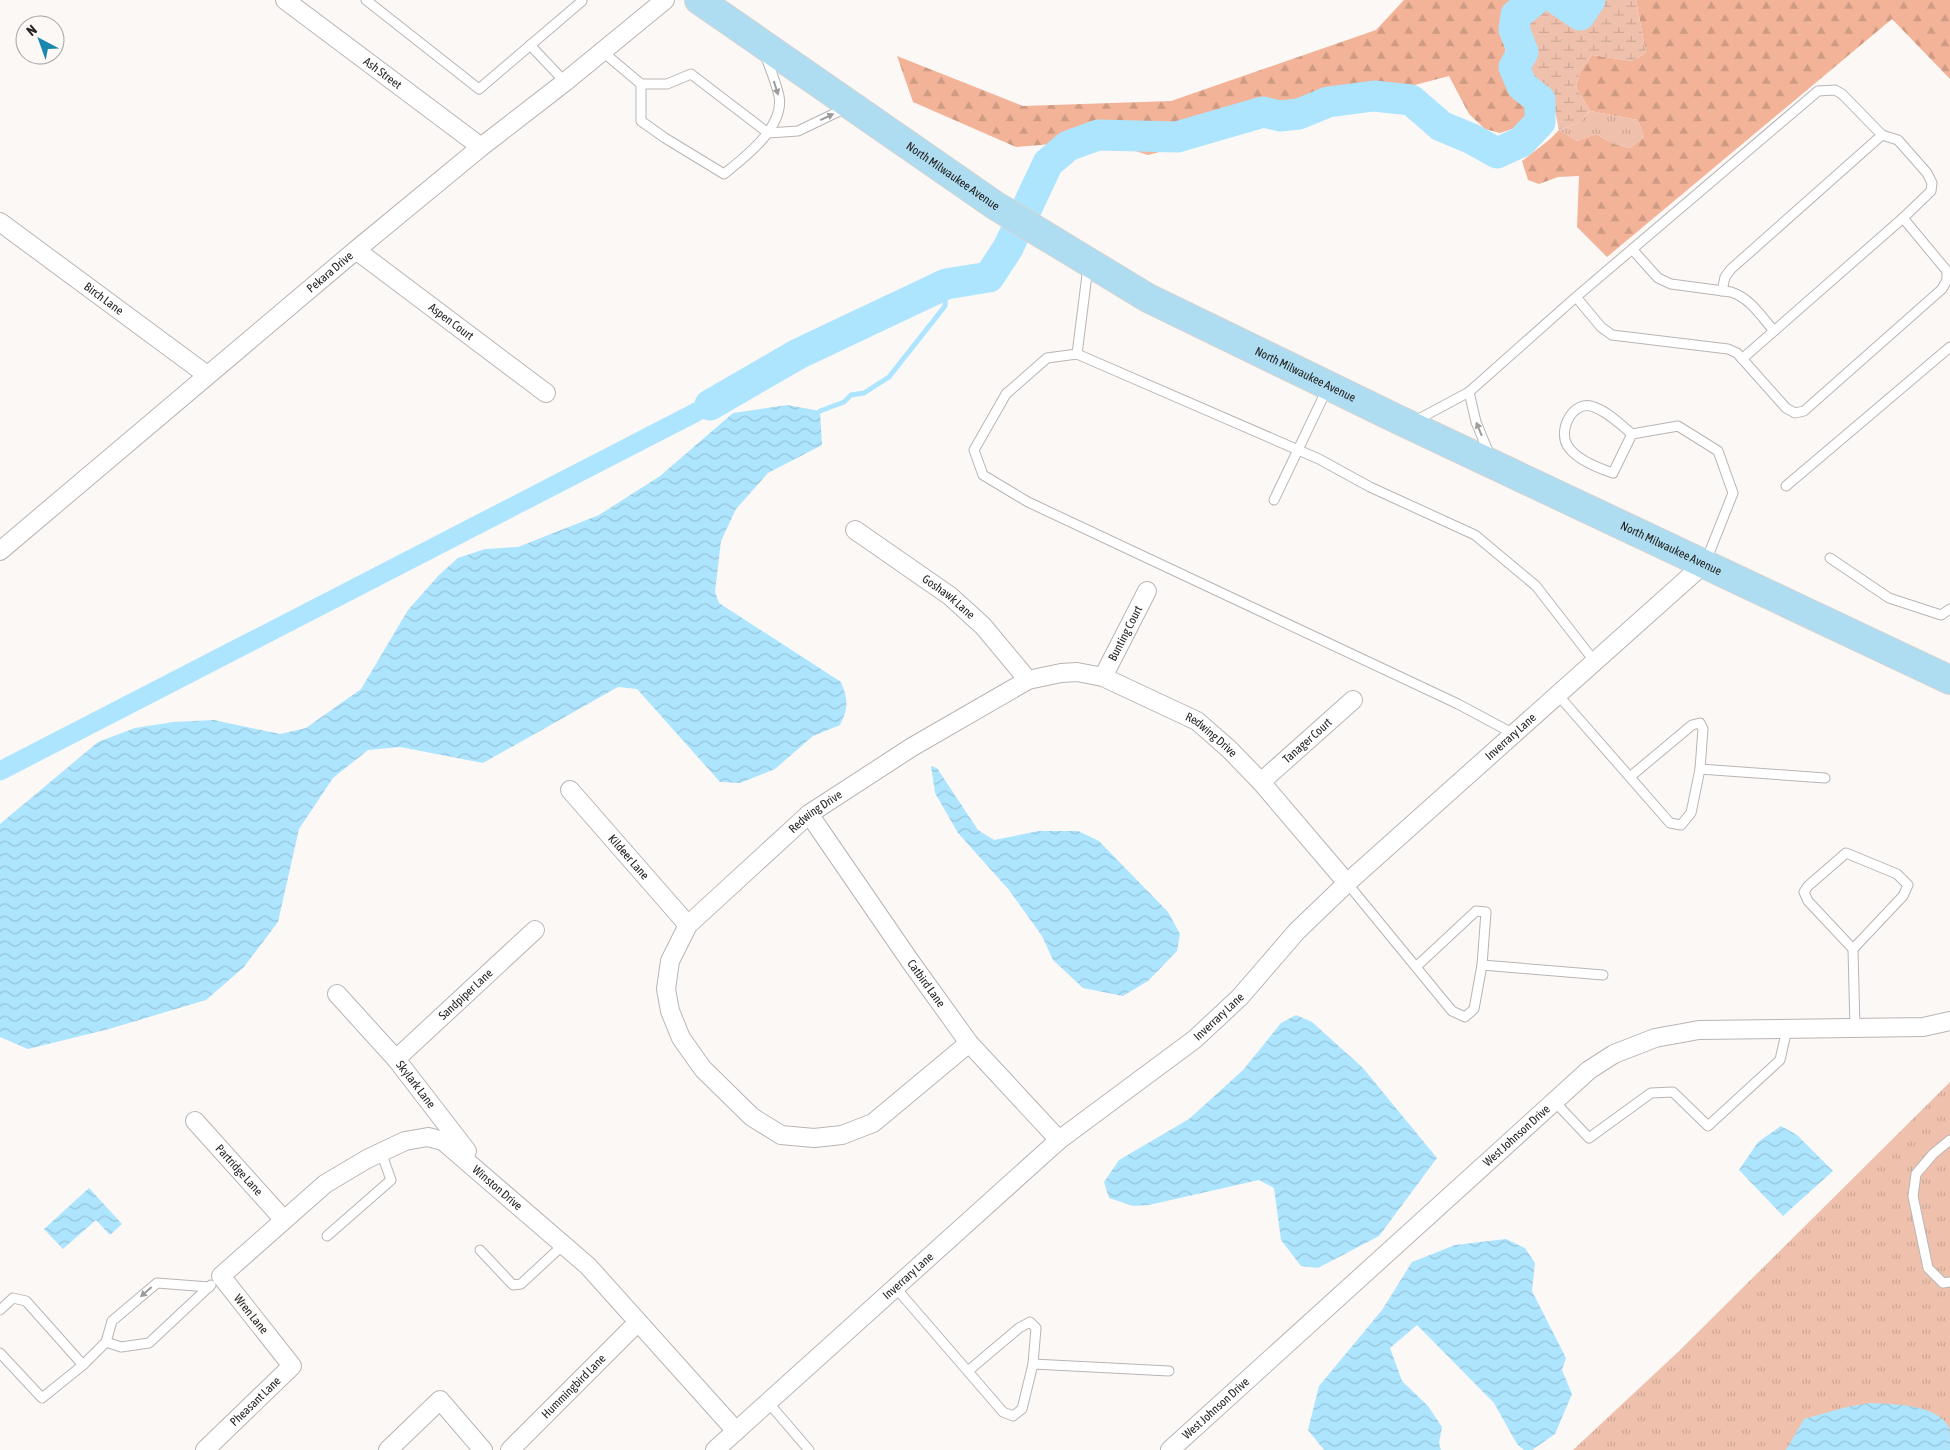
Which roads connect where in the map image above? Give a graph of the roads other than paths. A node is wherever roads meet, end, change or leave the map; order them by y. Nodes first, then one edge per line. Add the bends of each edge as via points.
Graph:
1 (285, 0) edge
2 (366, 0) edge
3 (581, 0) edge
4 (665, 0) edge
5 (699, 0) edge
6 (761, 43) junction
7 (530, 45) junction
8 (603, 52) junction
9 (565, 82) junction
10 (641, 84) junction
11 (852, 105) junction
12 (768, 134) junction
13 (1882, 135) junction
14 (481, 147) junction
15 (1903, 218) junction
16 (0, 222) edge
17 (1632, 248) junction
18 (356, 250) junction
19 (1089, 262) junction
20 (1722, 291) junction
21 (1576, 297) junction
22 (1774, 330) junction
23 (1950, 348) edge
24 (1077, 354) junction
25 (1742, 359) junction
26 (207, 375) junction
27 (1328, 386) junction
28 (1469, 392) junction
29 (546, 393) dead end
30 (1408, 424) junction
31 (1632, 434) junction
32 (1297, 450) junction
33 (1494, 464) junction
34 (1786, 486) dead end
35 (1274, 500) dead end
36 (855, 530) dead end
37 (0, 551) edge
38 (1830, 558) dead end
39 (1705, 563) junction
40 (1147, 591) dead end
41 (1950, 609) edge
42 (1595, 662) junction
43 (1103, 677) junction
44 (1028, 680) junction
45 (1950, 680) edge
46 (1558, 695) junction
47 (1354, 700) dead end
48 (1514, 734) junction
49 (1700, 769) junction
50 (1631, 776) junction
51 (1825, 778) dead end
52 (1261, 782) junction
53 (570, 790) dead end
54 (809, 814) junction
55 (1348, 882) junction
56 (688, 925) junction
57 (535, 930) dead end
58 (1853, 949) junction
59 (1482, 965) junction
60 (1417, 966) junction
61 (1603, 975) dead end
62 (337, 994) dead end
63 (1950, 1021) edge
64 (1787, 1028) junction
65 (1855, 1028) junction
66 (969, 1043) junction
67 (396, 1059) junction
68 (1554, 1101) junction
69 (195, 1121) dead end
70 (1059, 1140) junction
71 (1950, 1140) edge
72 (381, 1152) junction
73 (488, 1180) junction
74 (284, 1220) junction
75 (328, 1236) dead end
76 (563, 1244) junction
77 (480, 1250) dead end
78 (215, 1281) junction
79 (1950, 1282) edge
80 (895, 1287) junction
81 (0, 1310) edge
82 (638, 1322) junction
83 (106, 1342) junction
84 (281, 1352) joint
85 (0, 1353) edge
86 (1032, 1364) junction
87 (82, 1365) junction
88 (968, 1371) junction
89 (1169, 1371) dead end
90 (767, 1401) junction
91 (736, 1431) junction
92 (205, 1450) edge
93 (388, 1450) edge
94 (484, 1450) edge
95 (510, 1450) edge
96 (715, 1450) edge
97 (809, 1450) edge
98 (1170, 1450) edge

1 - 14 street, Ash Street
2 - 7 lane via 479,89
3 - 7 lane
4 - 8 street, Pekara Drive
5 - 6 main road, North Milwaukee Avenue
6 - 11 main road, North Milwaukee Avenue
6 -> 12 lane via 779,98 776,121
7 - 9 lane
8 - 9 street, Pekara Drive
8 - 10 lane
9 - 14 street, Pekara Drive
10 - 12 lane via 667,84 691,74
10 - 12 lane via 642,120 664,138 724,174
12 -> 11 lane via 798,131
11 - 19 main road, North Milwaukee Avenue via 996,206
13 - 15 lane via 1898,140 1932,183 1931,191
13 - 17 lane via 1842,94 1835,90 1818,91
13 - 20 lane via 1731,270 1725,277
14 - 18 street, Pekara Drive
15 - 22 lane
15 - 25 lane via 1948,271 1947,280 1942,289 1804,411 1795,413 1786,408
16 - 26 street, Birch Lane
17 - 20 lane via 1663,281
17 - 21 lane
18 - 26 street, Pekara Drive
18 - 29 street, Aspen Court
19 - 24 lane
19 - 27 main road, North Milwaukee Avenue via 1148,298
20 - 22 lane via 1740,295
21 - 25 lane via 1612,335 1728,349
21 - 28 lane
22 - 25 lane
23 - 34 lane
24 - 32 lane
24 - 48 lane via 1047,358 1006,394 974,450 983,475 1028,502 1449,700
26 - 37 street, Pekara Drive
27 - 30 main road, North Milwaukee Avenue
27 - 32 lane
28 - 30 lane
33 -> 28 lane via 1476,422
30 - 33 main road, North Milwaukee Avenue
31 - 31 lane via 1594,407 1573,411 1566,422 1566,444 1572,451 1613,473
31 - 39 lane via 1678,426 1718,451 1734,493
32 - 35 lane
32 - 42 lane via 1475,535 1536,586
33 - 39 main road, North Milwaukee Avenue
36 - 44 street, Goshawk Lane via 950,596 983,626
38 - 41 lane via 1888,598 1941,615
39 - 42 street, Inverrary Lane
39 - 45 main road, North Milwaukee Avenue
40 - 43 street, Bunting Court
42 - 46 street, Inverrary Lane
43 - 44 street, Redwing Drive via 1068,673
43 - 52 street, Redwing Drive via 1197,721
44 - 54 street, Redwing Drive via 912,747
46 - 48 street, Inverrary Lane
46 - 50 lane
47 - 52 street, Tanager Court
48 - 55 street, Inverrary Lane
49 - 50 lane via 1691,813 1681,825 1670,823
49 - 50 lane via 1703,729 1700,723 1692,725
49 - 51 lane
52 - 55 street, Redwing Drive
53 - 56 street, Kildeer Lane
54 - 56 street, Redwing Drive
54 - 66 street, Catbird Lane
55 - 60 lane
55 - 70 street, Inverrary Lane via 1297,931 1240,997 1196,1039
56 - 66 street, Redwing Drive via 670,961 666,990 670,1011 682,1038 703,1069 752,1117 782,1135 814,1138 842,1135 873,1123
57 - 67 street, Sandpiper Lane
58 - 58 lane via 1808,901 1804,892 1846,852 1897,874 1908,884 1903,896
58 - 65 lane
59 - 60 lane via 1474,1010 1465,1017 1452,1011
59 - 60 lane via 1486,912 1476,911
59 - 61 lane
62 - 67 street, Skylark Lane
63 - 65 street, West Johnson Drive via 1923,1027
64 - 65 street, West Johnson Drive
64 - 68 street, West Johnson Drive via 1699,1030 1656,1038 1614,1054 1589,1070
64 - 68 lane via 1780,1060 1708,1126 1673,1092 1651,1093 1589,1138
66 - 70 street, Catbird Lane
67 - 73 street, Skylark Lane
68 - 98 street, West Johnson Drive
69 - 74 street, Partridge Lane
70 - 80 street, Inverrary Lane
71 - 79 lane via 1916,1174 1913,1196 1928,1268 1943,1282
72 - 73 street, Winston Drive via 405,1141 428,1137 443,1141
72 - 74 street, Winston Drive via 325,1184
72 - 75 lane via 391,1180
73 - 76 street, Winston Drive
74 - 78 street, Winston Drive
76 - 77 lane via 521,1284 513,1285
76 - 82 street, Winston Drive via 588,1266
78 - 83 lane via 149,1343 121,1347
78 -> 83 lane via 157,1283 112,1321
78 - 84 street, Wren Lane
80 - 88 lane
80 - 90 street, Inverrary Lane
81 - 87 lane via 13,1298 26,1300
82 - 91 street, Winston Drive
82 - 95 street, Hummingbird Lane
83 - 87 lane
84 - 92 street, Pheasant Lane via 292,1366
85 - 87 lane via 42,1398
86 - 88 lane via 1022,1409 1013,1416 1004,1412
86 - 88 lane via 1036,1328 1030,1322
86 - 89 lane
90 - 91 street, Inverrary Lane
90 - 97 lane
91 - 96 street, Inverrary Lane
93 - 94 street via 440,1400

